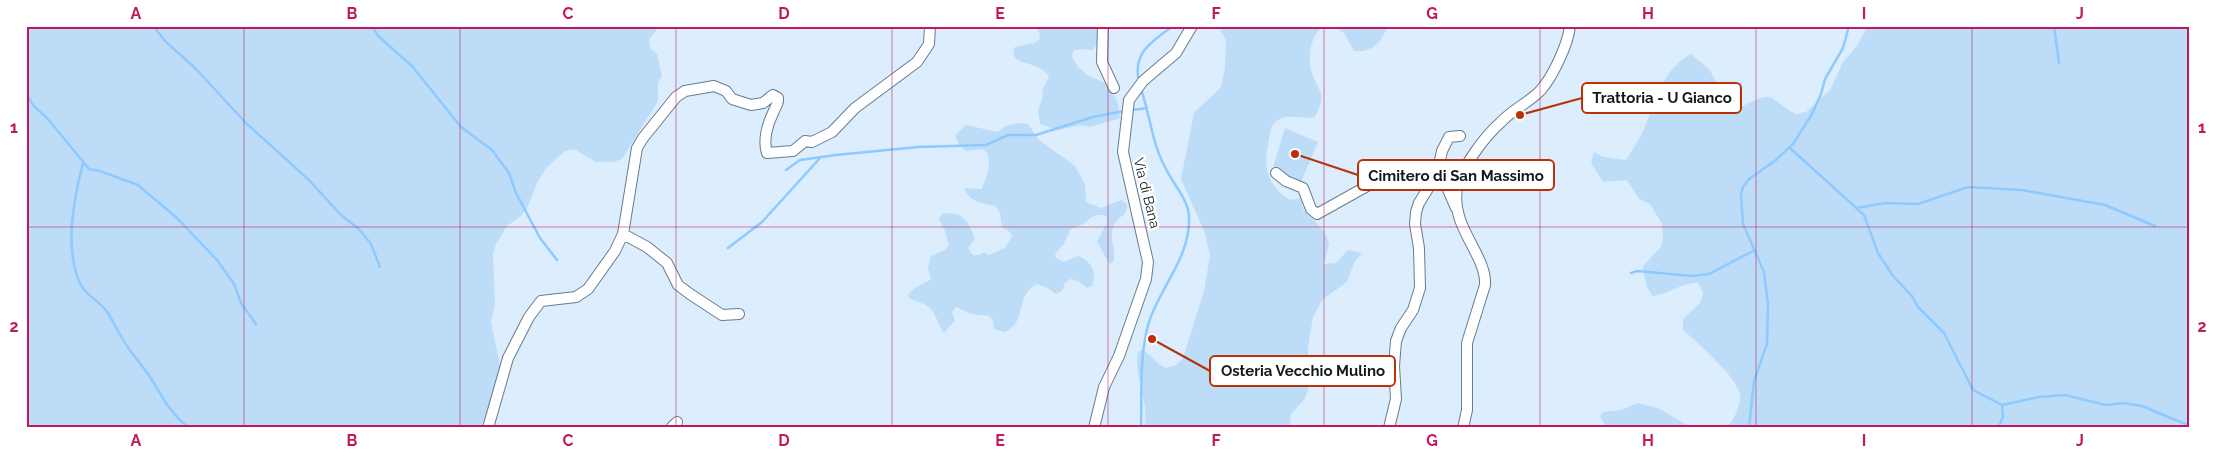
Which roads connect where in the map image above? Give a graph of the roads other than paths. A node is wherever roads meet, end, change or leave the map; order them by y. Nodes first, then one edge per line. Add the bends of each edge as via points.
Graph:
1 (930, 26) edge
2 (1103, 26) edge
3 (1192, 26) edge
4 (1570, 26) edge
5 (1114, 88) dead end
6 (1460, 136) dead end
7 (1276, 173) dead end
8 (1429, 186) junction
9 (1456, 208) junction
10 (623, 234) junction
11 (739, 314) dead end
12 (488, 428) edge
13 (1094, 428) edge
14 (1388, 428) edge
15 (1463, 428) edge

1 - 10 street via 929,44 917,62 855,108 832,132 812,142 805,141 793,151 767,153 764,145 772,113 778,103 773,94 763,103 751,105 732,99 726,91 714,86 696,88 676,97 637,148
2 - 5 street via 1102,62
3 - 13 street, Via di Bana via 1176,53 1143,81 1129,100 1123,152 1148,262 1146,278 1119,356 1104,387
4 - 9 street via 1557,65 1540,91 1500,122 1467,165 1457,188
6 - 8 street via 1449,138 1445,143 1437,174
7 - 8 street via 1303,188 1311,209 1317,214 1369,185
8 - 9 street via 1442,182 1446,185
8 - 14 street via 1419,203 1415,224 1420,288 1413,310 1396,340 1396,398
9 - 15 street via 1486,276 1467,343 1468,390
10 - 11 street via 667,263 678,285 690,294 722,315
10 - 12 street via 588,289 576,297 541,301 508,358

